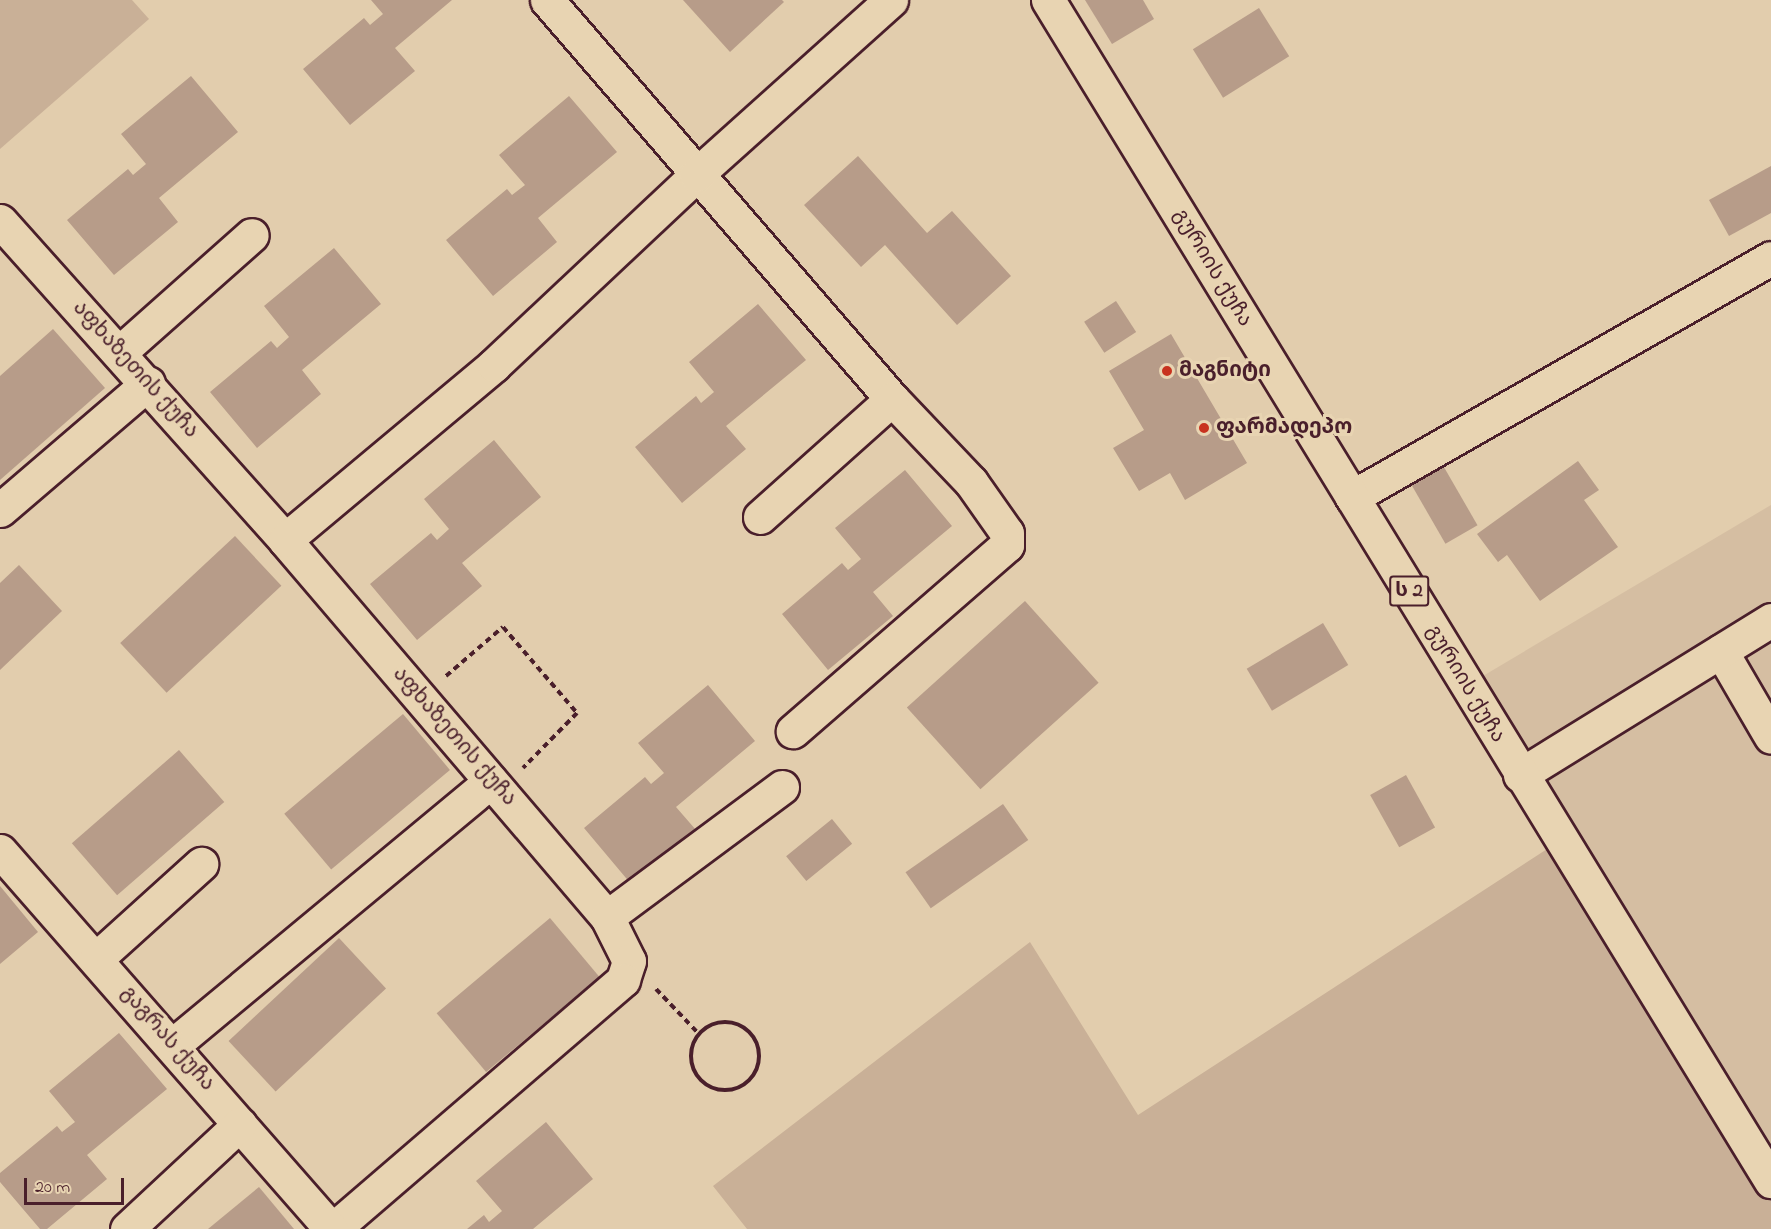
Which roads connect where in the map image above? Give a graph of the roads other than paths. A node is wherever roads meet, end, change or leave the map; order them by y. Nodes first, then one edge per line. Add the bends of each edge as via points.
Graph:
1 (546, 0) edge
2 (891, 0) edge
3 (1048, 0) edge
4 (696, 175) junction
5 (0, 221) edge
6 (252, 235) dead end
7 (1771, 258) edge
8 (120, 352) junction
9 (148, 383) junction
10 (892, 399) junction
11 (1352, 497) junction
12 (0, 510) edge
13 (760, 517) dead end
14 (285, 540) junction
15 (1771, 620) edge
16 (1721, 651) junction
17 (793, 731) dead end
18 (1771, 737) edge
19 (1520, 775) junction
20 (495, 786) junction
21 (782, 787) dead end
22 (0, 851) edge
23 (201, 864) dead end
24 (607, 917) junction
25 (96, 959) junction
26 (173, 1045) junction
27 (240, 1124) junction
28 (1771, 1181) edge
29 (127, 1229) edge
30 (333, 1229) edge

1 - 4 main road
2 - 4 main road
3 - 11 main road, გურიის ქუჩა / ს 2
4 - 10 main road
4 - 14 main road via 495,365
5 - 8 main road, აფხაზეთის ქუჩა
6 - 8 main road
7 - 11 main road
8 - 9 main road, აფხაზეთის ქუჩა
9 - 12 main road
9 - 14 main road, აფხაზეთის ქუჩა
10 - 13 main road
10 - 17 main road via 978,491 1007,533 1007,545
11 - 19 main road, გურიის ქუჩა / ს 2
14 - 20 main road, აფხაზეთის ქუჩა
15 - 16 main road
16 - 18 main road
16 - 19 main road
19 - 28 main road, გურიის ქუჩა / ს 2
20 - 24 main road, აფხაზეთის ქუჩა
20 - 26 main road
21 - 24 main road
22 - 25 main road, გაგრას ქუჩა
23 - 25 main road
24 - 30 main road, აფხაზეთის ქუჩა via 629,961 623,980
25 - 26 main road, გაგრას ქუჩა
26 - 27 main road, გაგრას ქუჩა
27 - 29 main road
27 - 30 main road, გაგრას ქუჩა

